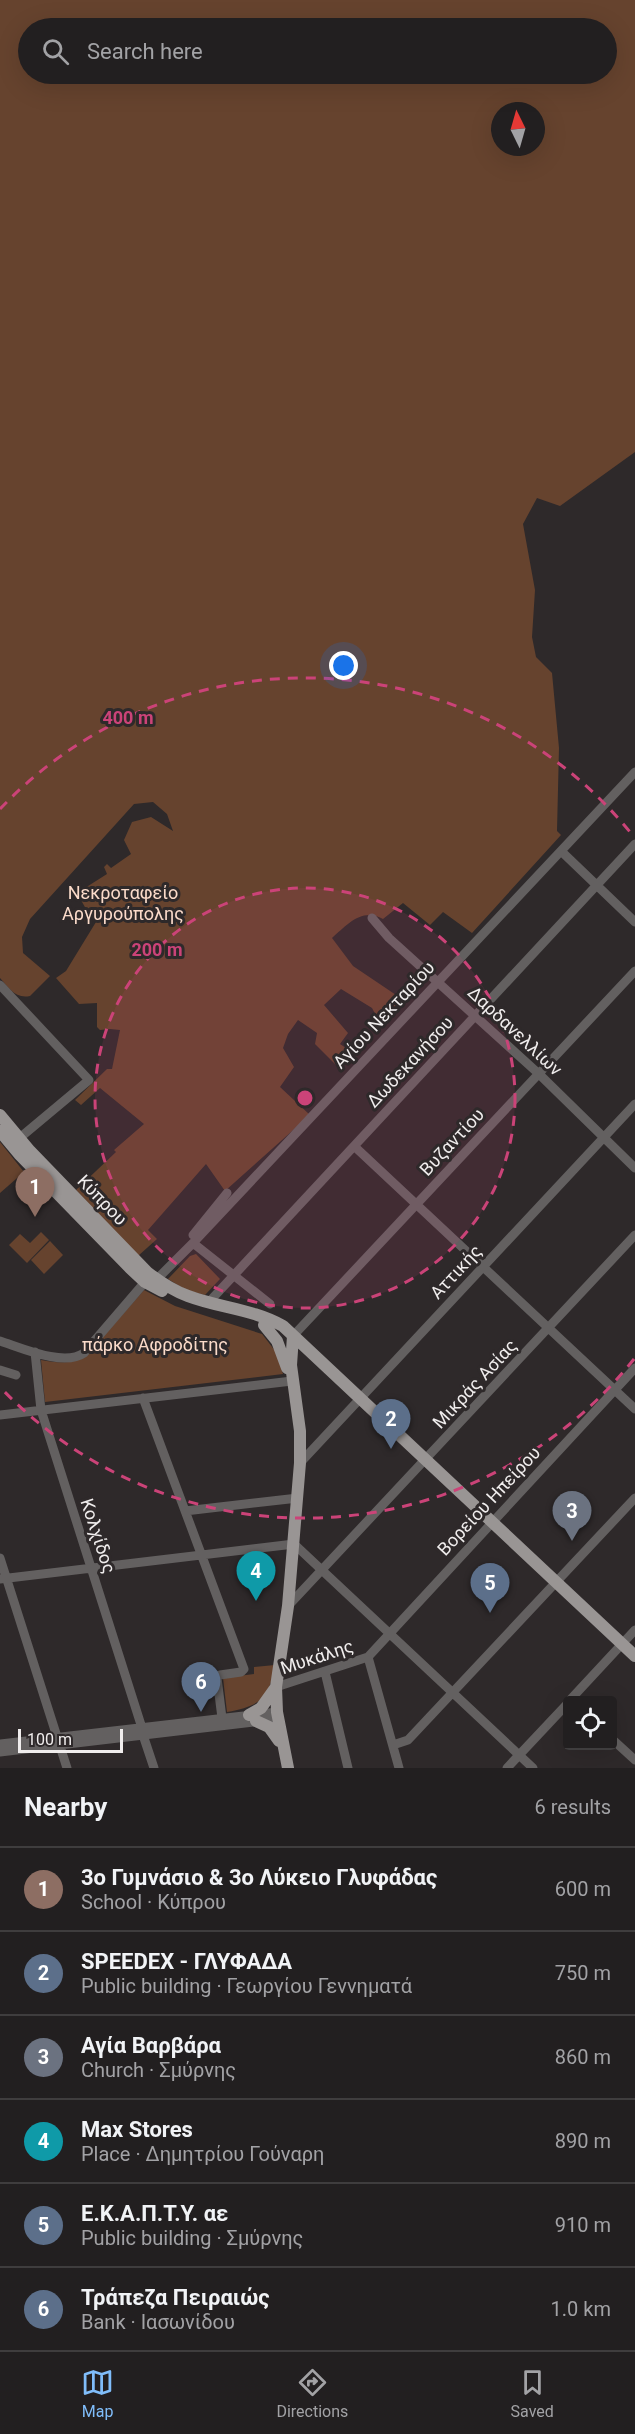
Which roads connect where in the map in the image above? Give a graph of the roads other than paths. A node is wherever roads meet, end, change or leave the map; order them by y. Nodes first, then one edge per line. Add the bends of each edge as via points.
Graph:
1 (635, 772) edge
2 (635, 844) edge
3 (561, 851) junction
4 (597, 885) junction
5 (372, 918) dead end
6 (635, 922) edge
7 (635, 971) edge
8 (438, 982) junction
9 (2, 990) edge
10 (475, 1016) junction
11 (538, 1074) junction
12 (635, 1104) edge
13 (0, 1115) edge
14 (0, 1131) edge
15 (603, 1138) junction
16 (15, 1142) junction
17 (354, 1146) junction
18 (635, 1168) edge
19 (227, 1193) dead end
20 (416, 1205) junction
21 (635, 1235) edge
22 (193, 1243) junction
23 (483, 1267) junction
24 (234, 1275) junction
25 (151, 1281) junction
26 (209, 1302) junction
27 (270, 1304) dead end
28 (264, 1326) junction
29 (549, 1328) junction
30 (293, 1336) junction
31 (0, 1341) edge
32 (35, 1352) junction
33 (635, 1368) edge
34 (0, 1370) edge
35 (16, 1375) dead end
36 (292, 1381) junction
37 (615, 1390) junction
38 (143, 1398) junction
39 (360, 1399) junction
40 (635, 1409) edge
41 (41, 1410) junction
42 (0, 1414) edge
43 (426, 1460) junction
44 (300, 1463) junction
45 (298, 1498) junction
46 (635, 1498) edge
47 (186, 1511) junction
48 (492, 1522) junction
49 (294, 1544) junction
50 (200, 1555) junction
51 (0, 1558) edge
52 (91, 1568) junction
53 (322, 1570) junction
54 (3, 1579) edge
55 (556, 1582) junction
56 (288, 1606) junction
57 (635, 1630) edge
58 (389, 1633) junction
59 (622, 1644) junction
60 (635, 1656) edge
61 (368, 1657) junction
62 (325, 1672) junction
63 (276, 1688) junction
64 (452, 1693) junction
65 (574, 1696) edge
66 (563, 1707) edge
67 (277, 1715) junction
68 (222, 1718) junction
69 (252, 1718) junction
70 (142, 1731) junction
71 (59, 1741) junction
72 (0, 1744) edge
73 (617, 1744) edge
74 (393, 1745) junction
75 (284, 1749) junction
76 (0, 1752) edge
77 (519, 1755) junction
78 (635, 1760) edge
79 (67, 1768) edge
80 (154, 1768) edge
81 (288, 1768) edge
82 (348, 1768) edge
83 (399, 1768) edge
84 (507, 1768) edge
85 (534, 1768) edge

1 - 3 street, Αγίου Νεκταρίου
2 - 4 street, Δωδεκανήσου
3 - 4 street
3 - 8 street, Αγίου Νεκταρίου
4 - 6 street
4 - 10 street, Δωδεκανήσου
5 - 8 street, Δαρδανελλίων
7 - 11 street, Βυζαντίου
8 - 10 street, Δαρδανελλίων
8 - 22 street, Αγίου Νεκταρίου
9 - 16 street via 89,1080
10 - 11 street, Δαρδανελλίων
10 - 17 street, Δωδεκανήσου
11 - 15 street, Δαρδανελλίων
11 - 20 street, Βυζαντίου
12 - 15 street, Αττικής
13 - 16 main road, Κύπρου
14 - 16 main road, Κύπρου
15 - 18 street, Δαρδανελλίων
15 - 23 street, Αττικής
16 - 25 main road, Κύπρου
17 - 20 street
17 - 24 street, Δωδεκανήσου
19 - 22 street via 193,1236
20 - 23 street
20 - 30 street, Βυζαντίου
21 - 29 street, Μικράς Ασίας
22 - 24 street
22 - 25 street, Αγίου Νεκταρίου
23 - 29 street
23 - 39 street, Αττικής
24 - 26 street, Δωδεκανήσου
24 - 27 street
25 - 26 main road
25 - 28 main road via 185,1302
25 - 32 street, Αγίου Νεκταρίου via 79,1357 65,1359
26 - 30 main road via 276,1322
28 - 30 main road
28 - 36 main road via 277,1341
29 - 37 street
29 - 43 street, Μικράς Ασίας
30 - 36 main road
30 - 39 main road
31 - 32 street
32 - 41 street, Κολχίδος
33 - 37 street, Βορείου Ηπείρου
34 - 35 street
36 - 38 street
36 - 44 main road via 300,1431
37 - 40 street
37 - 48 street, Βορείου Ηπείρου
38 - 41 street
38 - 47 street
39 - 43 main road
39 - 44 street, Αττικής
41 - 42 street
41 - 52 street, Κολχίδος
43 - 48 main road
43 - 53 street, Μικράς Ασίας
44 - 45 main road
45 - 47 street
45 - 49 main road
46 - 55 street
47 - 50 street
48 - 55 main road
48 - 58 street, Βορείου Ηπείρου
49 - 50 street
49 - 53 street
49 - 56 main road
50 - 52 street
50 - 68 street via 244,1670 217,1678
51 - 54 street
52 - 54 street
52 - 70 street, Κολχίδος
53 - 56 street, Μικράς Ασίας
53 - 58 street
54 - 71 street
55 - 59 main road
55 - 64 street
56 - 63 main road
57 - 59 street
58 - 61 street, Βορείου Ηπείρου
58 - 64 street
59 - 60 main road
59 - 65 street
61 - 62 street, Μυκάλης
61 - 74 street
62 - 63 street, Μυκάλης
62 - 82 street
63 - 67 main road
63 - 69 main road
64 - 74 street via 408,1740
64 - 77 street
66 - 77 street
67 - 69 street
67 - 75 main road
68 - 69 street
68 - 70 street
69 - 70 street
69 - 75 main road via 272,1729
70 - 71 street
70 - 80 street, Κολχίδος
71 - 72 street
71 - 76 street
71 - 79 street
73 - 78 street
74 - 83 street
75 - 81 main road
77 - 84 street
77 - 85 street

